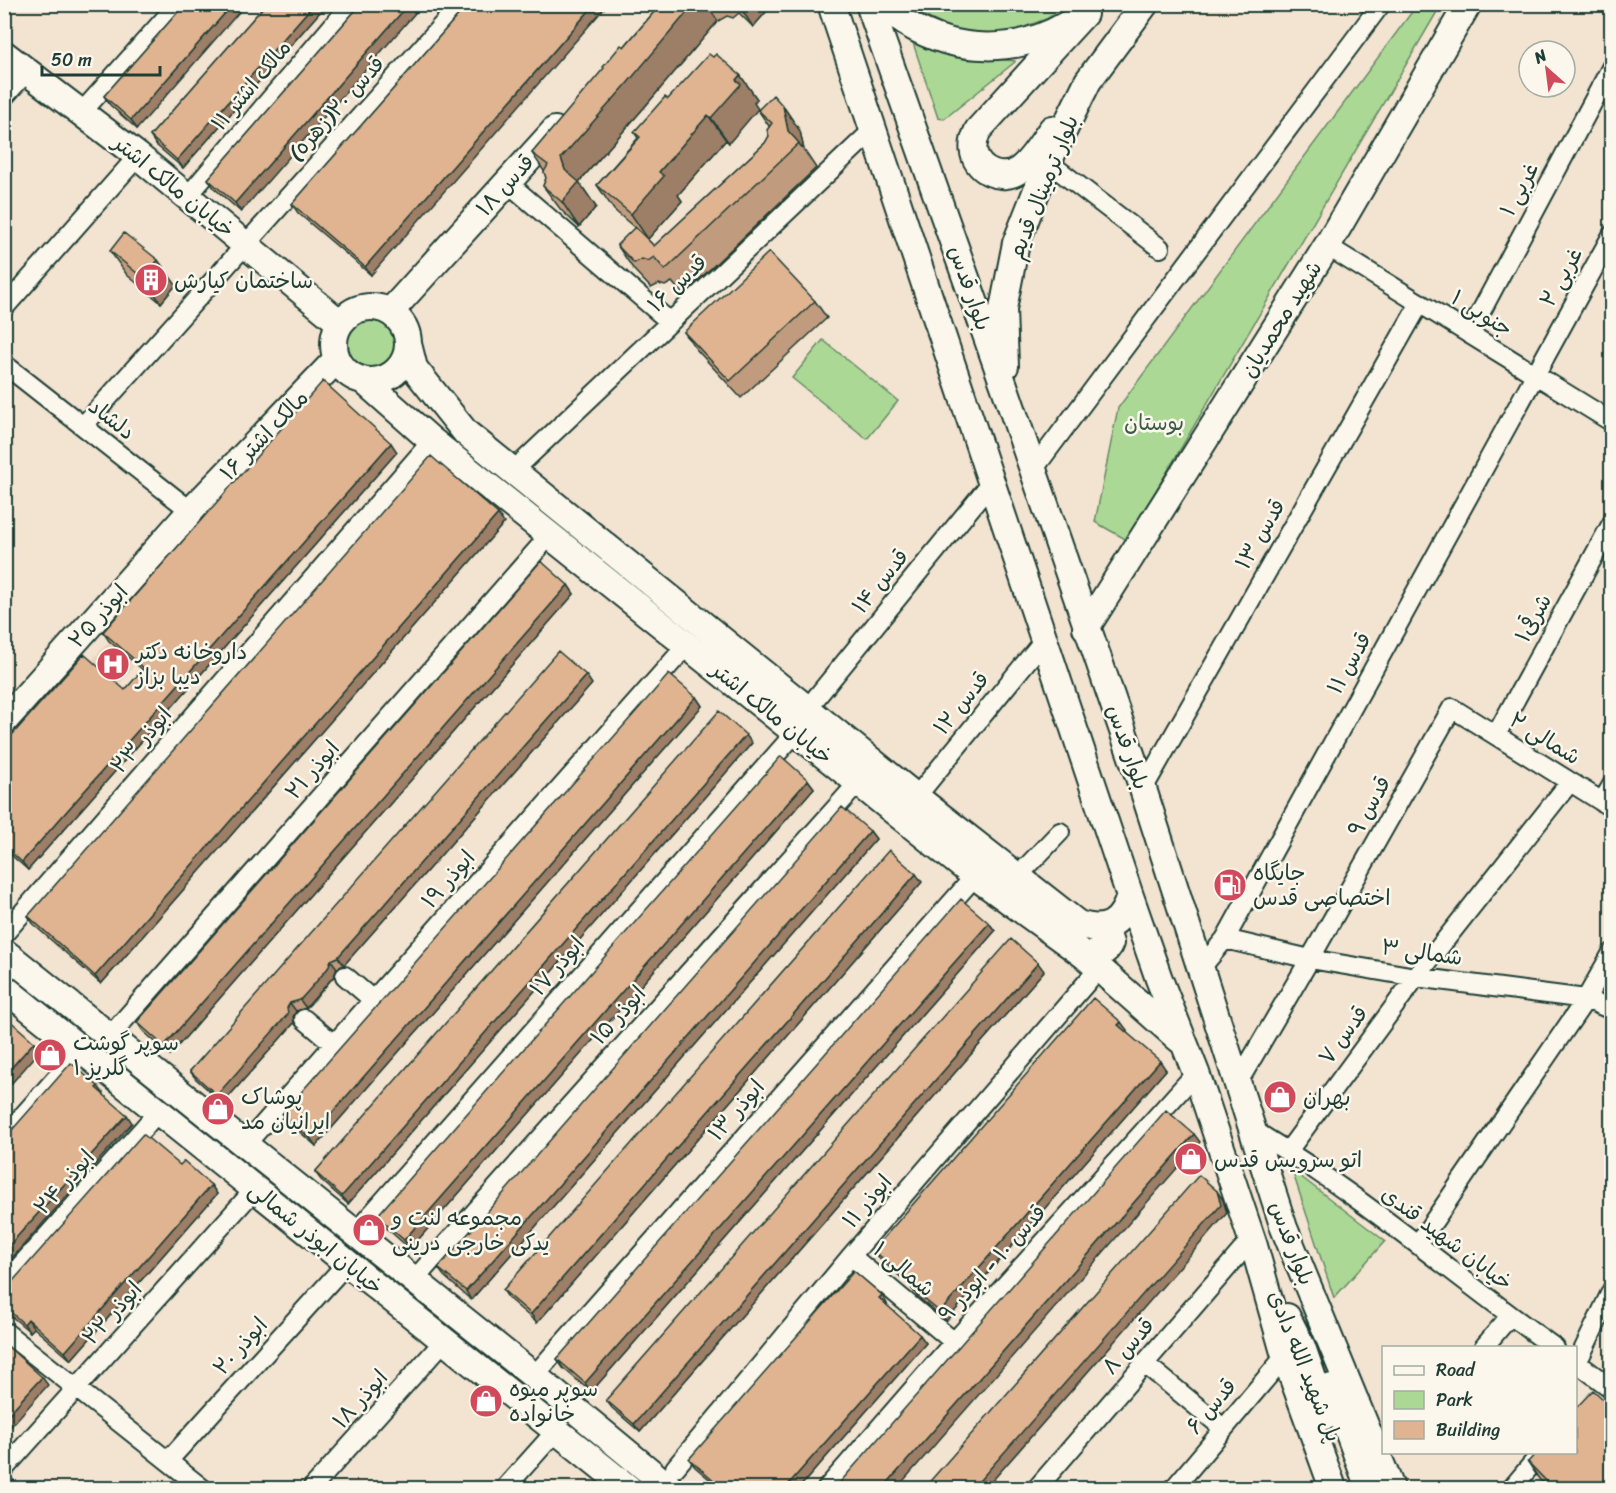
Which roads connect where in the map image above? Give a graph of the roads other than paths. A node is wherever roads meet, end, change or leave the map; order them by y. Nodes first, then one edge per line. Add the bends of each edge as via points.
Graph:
1 (178, 4) edge
2 (351, 4) edge
3 (461, 4) edge
4 (831, 4) edge
5 (869, 4) edge
6 (885, 4) edge
7 (1145, 4) edge
8 (1381, 4) edge
9 (1468, 4) edge
10 (1088, 9) edge
11 (4, 54) edge
12 (1611, 66) edge
13 (27, 71) junction
14 (1088, 81) junction
15 (4, 97) edge
16 (572, 111) edge
17 (82, 112) junction
18 (873, 130) junction
19 (138, 156) junction
20 (1048, 162) junction
21 (507, 182) junction
22 (188, 196) junction
23 (1611, 235) edge
24 (246, 244) junction
25 (1327, 246) junction
26 (1160, 248) dead end
27 (1420, 303) junction
28 (4, 308) edge
29 (390, 312) junction
30 (670, 322) junction
31 (340, 323) junction
32 (1469, 334) junction
33 (408, 344) junction
34 (337, 359) junction
35 (4, 364) edge
36 (1535, 374) junction
37 (363, 380) junction
38 (1006, 390) junction
39 (1611, 422) edge
40 (83, 426) junction
41 (432, 441) junction
42 (1033, 470) junction
43 (513, 471) junction
44 (991, 483) junction
45 (191, 511) junction
46 (1611, 523) edge
47 (550, 535) junction
48 (1086, 628) junction
49 (1044, 640) junction
50 (687, 645) junction
51 (1452, 708) joint
52 (807, 709) junction
53 (4, 721) edge
54 (796, 732) junction
55 (1496, 735) junction
56 (1570, 782) junction
57 (858, 783) junction
58 (1611, 785) edge
59 (1143, 789) junction
60 (916, 797) junction
61 (1607, 805) edge
62 (1060, 832) dead end
63 (975, 876) junction
64 (1017, 877) junction
65 (1130, 897) junction
66 (1095, 929) junction
67 (4, 934) edge
68 (1225, 939) junction
69 (4, 952) edge
70 (1611, 953) edge
71 (1310, 959) junction
72 (1092, 961) junction
73 (1200, 969) junction
74 (345, 976) dead end
75 (1416, 977) junction
76 (4, 988) edge
77 (1586, 999) junction
78 (373, 1000) junction
79 (1611, 1010) edge
80 (304, 1019) dead end
81 (110, 1036) junction
82 (1183, 1043) junction
83 (334, 1044) junction
84 (81, 1050) junction
85 (1196, 1073) junction
86 (1237, 1084) junction
87 (158, 1112) junction
88 (1251, 1129) junction
89 (4, 1137) edge
90 (245, 1145) junction
91 (1288, 1151) junction
92 (255, 1189) junction
93 (1284, 1228) junction
94 (355, 1233) junction
95 (1253, 1243) junction
96 (1418, 1244) junction
97 (851, 1256) junction
98 (347, 1263) junction
99 (414, 1280) junction
100 (4, 1284) edge
101 (1611, 1290) edge
102 (1510, 1316) junction
103 (4, 1330) edge
104 (444, 1341) junction
105 (954, 1342) junction
106 (1484, 1346) edge
107 (1554, 1346) edge
108 (1286, 1356) junction
109 (1577, 1361) edge
110 (1144, 1364) junction
111 (1577, 1364) edge
112 (534, 1376) junction
113 (1607, 1386) edge
114 (77, 1388) junction
115 (1589, 1398) edge
116 (1223, 1428) junction
117 (556, 1431) junction
118 (1382, 1450) edge
119 (1540, 1454) edge
120 (1385, 1457) edge
121 (168, 1461) junction
122 (4, 1469) edge
123 (672, 1478) edge
124 (1041, 1487) edge
125 (200, 1488) edge
126 (312, 1488) edge
127 (505, 1488) edge
128 (628, 1488) edge
129 (827, 1488) edge
130 (1174, 1488) edge
131 (1333, 1488) edge
132 (1352, 1488) edge
133 (1369, 1488) edge
134 (1390, 1488) edge
135 (1512, 1488) edge

1 - 17 street
2 - 22 street, مالک اشتر ۱۱
3 - 24 street, قدس ۲۰(زهره)
4 - 18 main road, بلوار قدس
5 - 38 main road, بلوار قدس
6 - 10 main road via 905,22 939,39 976,47 1014,45 1051,34
7 - 14 main road, بلوار ترمینال قدیم
8 - 42 street
9 - 25 main road, شهید محمدیان
10 - 14 main road via 978,130 974,140 978,162 996,175 1018,171
11 - 13 main road, خیابان مالک اشتر
12 - 32 street, غربی ۱
13 - 15 street
13 - 17 main road, خیابان مالک اشتر
14 - 20 main road, بلوار ترمینال قدیم
16 - 21 main road, قدس ۱۸
17 - 19 main road, خیابان مالک اشتر
18 - 30 street, قدس ۱۶
18 - 44 main road, بلوار قدس
19 - 22 main road, خیابان مالک اشتر
19 - 28 street
20 - 26 street
20 - 38 main road, بلوار ترمینال قدیم via 1016,243 1003,309
21 - 29 main road, قدس ۱۸
21 - 30 street
22 - 24 main road, خیابان مالک اشتر
23 - 36 street, غربی ۲
24 - 31 main road, خیابان مالک اشتر
24 - 40 street, قدس ۲۰(زهره)
25 - 27 street, ۱ جنوبی
25 - 48 main road, شهید محمدیان
27 - 32 street, ۱ جنوبی
27 - 59 street, قدس ۱۳
29 - 31 main road via 357,309
29 - 33 main road via 403,325
30 - 43 street, قدس ۱۶
31 - 34 main road via 335,334
32 - 36 street, ۱ جنوبی
33 - 37 main road via 402,365 394,372 385,378
33 - 43 main road, خیابان مالک اشتر via 414,368 438,400 466,433
34 - 37 main road via 343,369
34 - 45 main road, مالک اشتر ۱۶
35 - 40 street, دلشاد
36 - 39 street, ۱ جنوبی
36 - 68 street, قدس ۱۱
37 - 41 main road, خیابان مالک اشتر
38 - 42 main road, بلوار قدس
40 - 45 street, دلشاد
41 - 47 main road, خیابان مالک اشتر
41 - 67 street, ابوذر ۲۳
42 - 48 main road, بلوار قدس
43 - 52 main road, خیابان مالک اشتر
44 - 49 main road, بلوار قدس
44 - 52 street, قدس ۱۴
45 - 53 main road, ابوذر ۲۵
46 - 55 street, شرقی۱
47 - 50 main road, خیابان مالک اشتر
47 - 81 street, ابوذر ۲۱
48 - 59 main road, بلوار قدس
49 - 60 street, قدس ۱۲
49 - 65 main road, بلوار قدس
50 - 54 main road, خیابان مالک اشتر
50 - 78 street, ابوذر ۱۹
51 - 55 street, شمالی ۲
51 - 71 street, قدس ۹
52 - 60 main road, خیابان مالک اشتر
54 - 57 main road, خیابان مالک اشتر
54 - 94 street, ابوذر ۱۷
55 - 56 street, شمالی ۲
56 - 61 street, شمالی ۲
56 - 75 street, قدس ۷
57 - 63 main road, خیابان مالک اشتر
57 - 99 street, ابوذر ۱۵
58 - 61 street
59 - 73 main road, بلوار قدس
60 - 64 main road, خیابان مالک اشتر
62 - 64 street
63 - 72 main road, خیابان مالک اشتر
63 - 112 street, ابوذر ۱۳
64 - 66 main road, خیابان مالک اشتر via 1078,924
65 - 66 main road via 1125,913 1112,924
65 - 82 main road, بلوار قدس
66 - 72 main road via 1107,934 1110,943
68 - 71 street, شمالی ۳
68 - 73 street, قدس ۱۱
69 - 81 main road, خیابان ابوذر شمالی
70 - 77 street
71 - 75 street, شمالی ۳
71 - 86 street, قدس ۹
72 - 82 main road, خیابان مالک اشتر
72 - 97 street, ابوذر ۱۱
73 - 86 main road, بلوار قدس
74 - 78 street
75 - 77 street, شمالی ۳
75 - 91 street, قدس ۷
76 - 84 main road, خیابان ابوذر شمالی
77 - 79 street, شمالی ۳
77 - 96 street
78 - 83 street, ابوذر ۱۹
80 - 83 street
81 - 90 main road, خیابان ابوذر شمالی
82 - 85 main road, بلوار قدس
83 - 90 street, ابوذر ۱۹
84 - 87 main road, خیابان ابوذر شمالی
84 - 89 street
85 - 95 main road, بلوار قدس
85 - 105 street, قدس ۱۰ - ابوذر ۹
86 - 88 main road, بلوار قدس
87 - 92 main road, خیابان ابوذر شمالی
87 - 100 street, ابوذر ۲۴
88 - 91 street, خیابان شهید قندی
88 - 93 main road, بلوار قدس
90 - 94 main road, خیابان ابوذر شمالی
91 - 96 street, خیابان شهید قندی
92 - 98 main road, خیابان ابوذر شمالی
92 - 114 street, ابوذر ۲۲
93 - 118 main road, بلوار قدس
93 - 133 main road, پل شهید الله دادی via 1312,1334
94 - 99 main road, خیابان ابوذر شمالی
95 - 108 main road, بلوار قدس
95 - 110 street, قدس ۸
95 - 132 main road, پل شهید الله دادی via 1302,1347
96 - 102 street, خیابان شهید قندی
97 - 105 street, شمالی ۱
97 - 123 street, ابوذر ۱۱
98 - 104 main road, خیابان ابوذر شمالی
98 - 121 street, ابوذر ۲۰
99 - 112 main road, خیابان ابوذر شمالی
101 - 109 street
102 - 106 street
102 - 107 street, خیابان شهید قندی
103 - 114 street
104 - 117 main road, خیابان ابوذر شمالی
104 - 126 street, ابوذر ۱۸
105 - 129 street, قدس ۱۰ - ابوذر ۹
108 - 116 street, قدس ۶
108 - 131 main road, بلوار قدس
110 - 116 street
110 - 124 street, قدس ۸
111 - 113 street
112 - 123 main road, خیابان ابوذر شمالی
113 - 115 street
114 - 121 street
114 - 122 street, ابوذر ۲۲
116 - 130 street, قدس ۶
117 - 127 street
117 - 128 main road, خیابان ابوذر شمالی
119 - 135 street
120 - 134 main road, بلوار قدس
121 - 125 street

